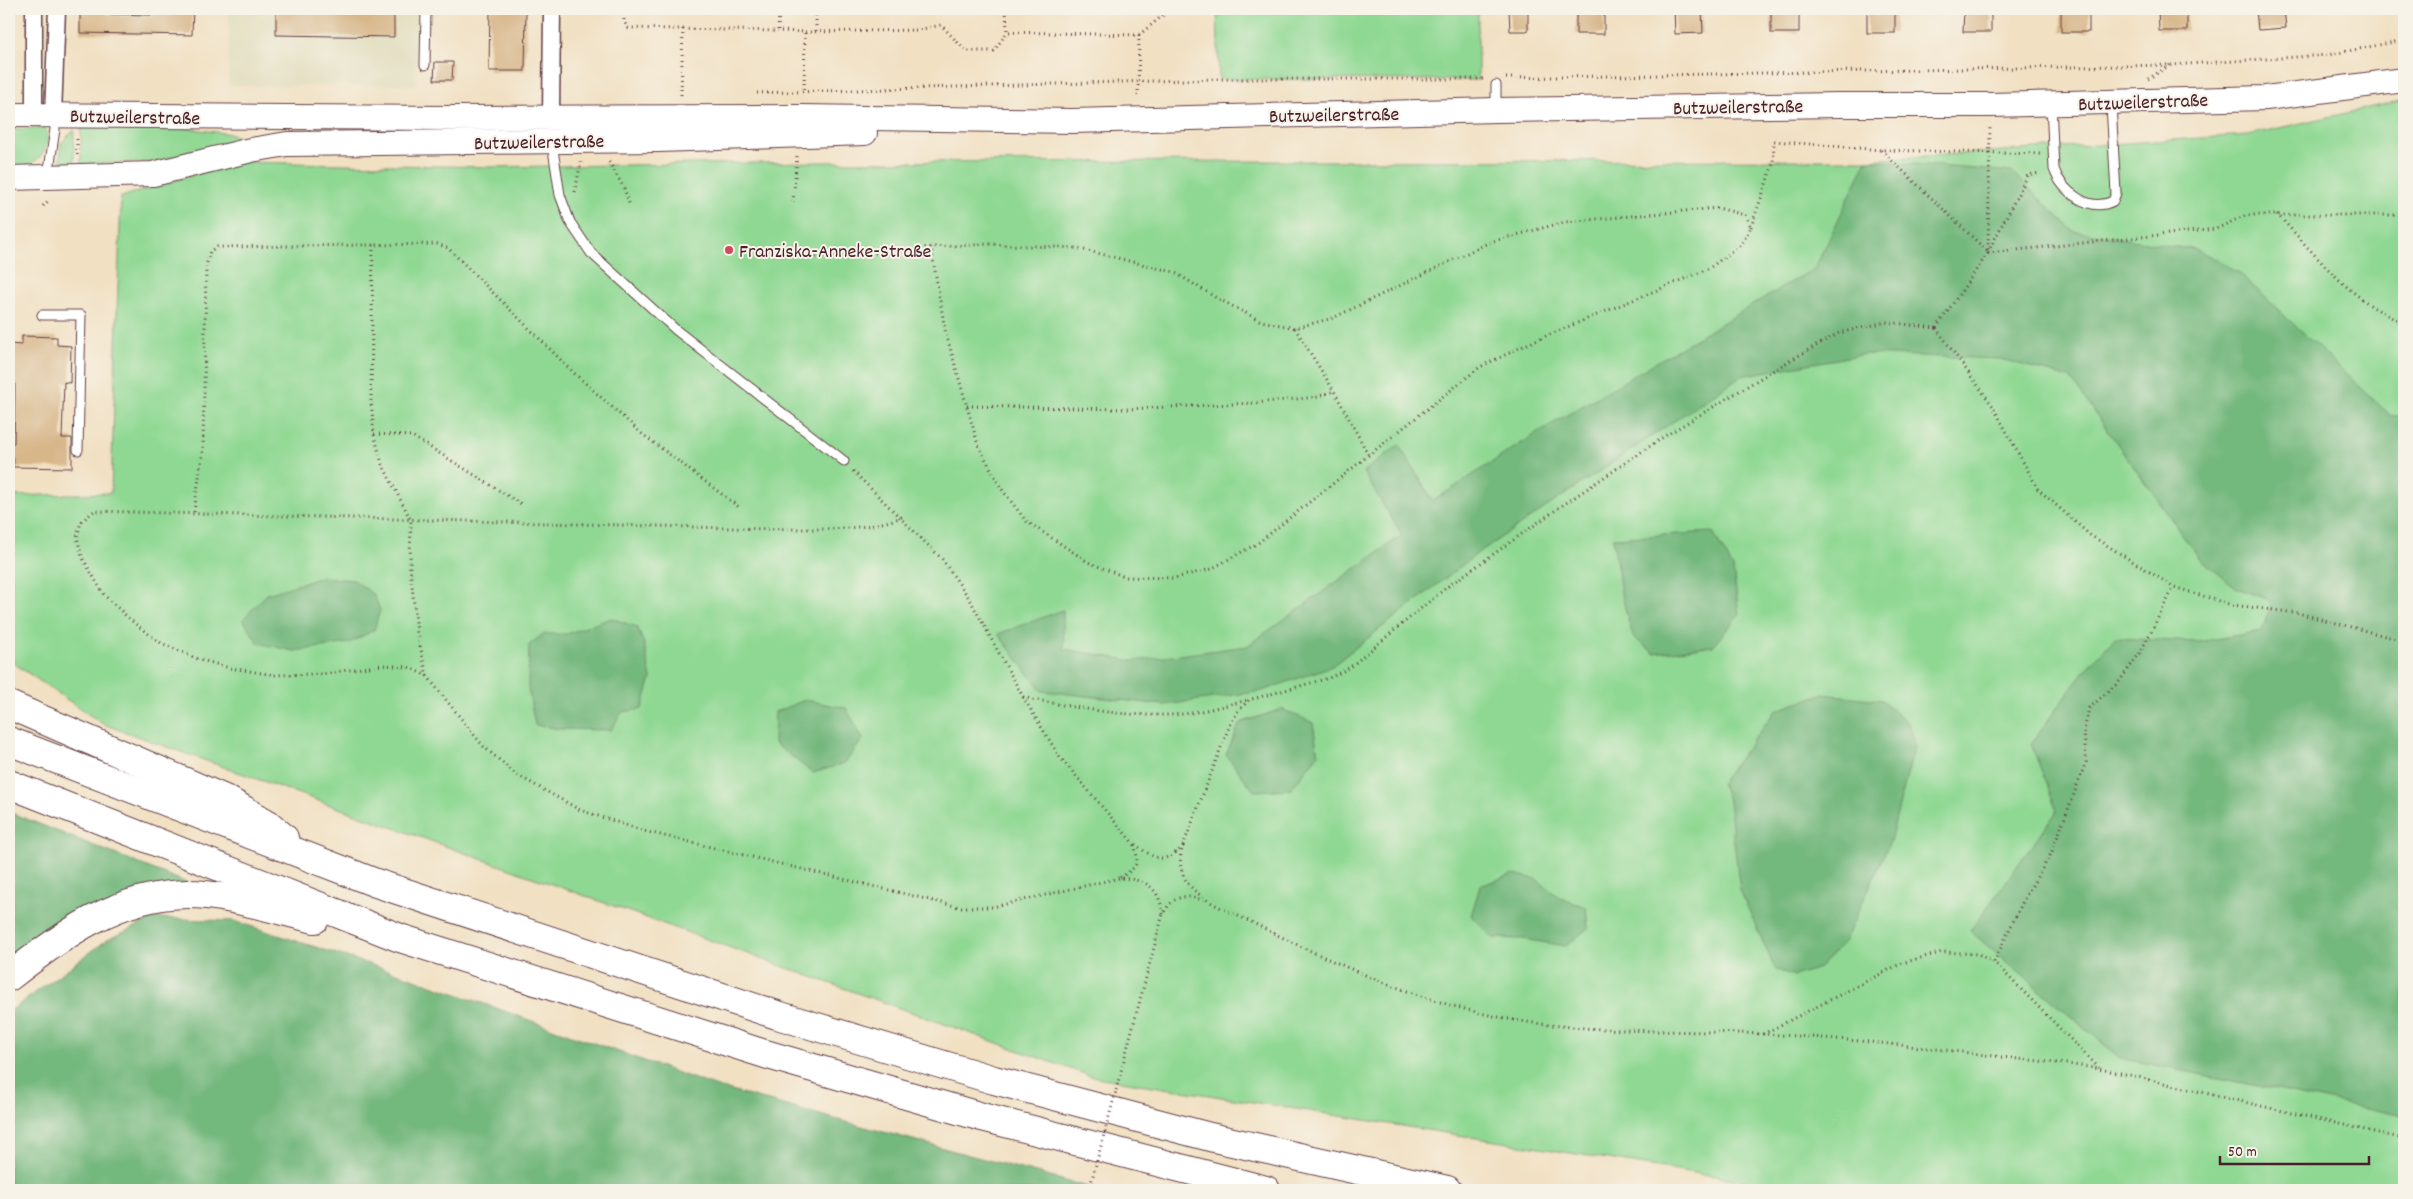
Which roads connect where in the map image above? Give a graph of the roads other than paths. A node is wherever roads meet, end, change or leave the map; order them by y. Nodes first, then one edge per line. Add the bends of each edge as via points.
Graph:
1 (34, 9) edge
2 (57, 9) edge
3 (426, 9) edge
4 (552, 9) edge
5 (425, 65) dead end
6 (2404, 80) edge
7 (1497, 82) road end
8 (2111, 102) junction
9 (2051, 104) junction
10 (1496, 110) junction
11 (44, 114) junction
12 (9, 115) edge
13 (552, 129) junction
14 (48, 177) junction
15 (9, 178) edge
16 (42, 315) dead end
17 (78, 450) dead end
18 (844, 462) road end
19 (9, 687) edge
20 (9, 705) edge
21 (81, 737) junction
22 (9, 741) edge
23 (9, 784) edge
24 (304, 856) junction
25 (400, 938) junction
26 (9, 977) edge
27 (1266, 1190) edge
28 (1447, 1190) edge

1 - 11 street
2 - 11 street
3 - 5 lane
4 - 13 street
6 - 8 main road, Butzweilerstraße via 2266,98
7 - 10 lane
8 - 9 main road, Butzweilerstraße
8 - 9 lane via 2116,193 2113,201 2105,205 2081,200 2067,190 2055,171
9 - 10 main road, Butzweilerstraße
10 - 13 main road, Butzweilerstraße
11 - 12 main road, Butzweilerstraße
11 - 13 main road, Butzweilerstraße
11 - 14 lane via 55,128
13 - 14 main road, Butzweilerstraße via 287,144 154,174
13 - 18 lane via 560,195 570,222 591,253 676,330
14 - 15 main road, Butzweilerstraße
16 - 17 lane via 81,315
19 - 21 highway
20 - 21 highway
21 - 24 highway via 227,800 268,824
22 - 24 highway
23 - 25 highway
24 - 28 highway via 572,949 994,1080 1210,1137
25 - 26 highway via 188,894 148,898 94,918 58,939
25 - 27 highway via 765,1054 1000,1122

